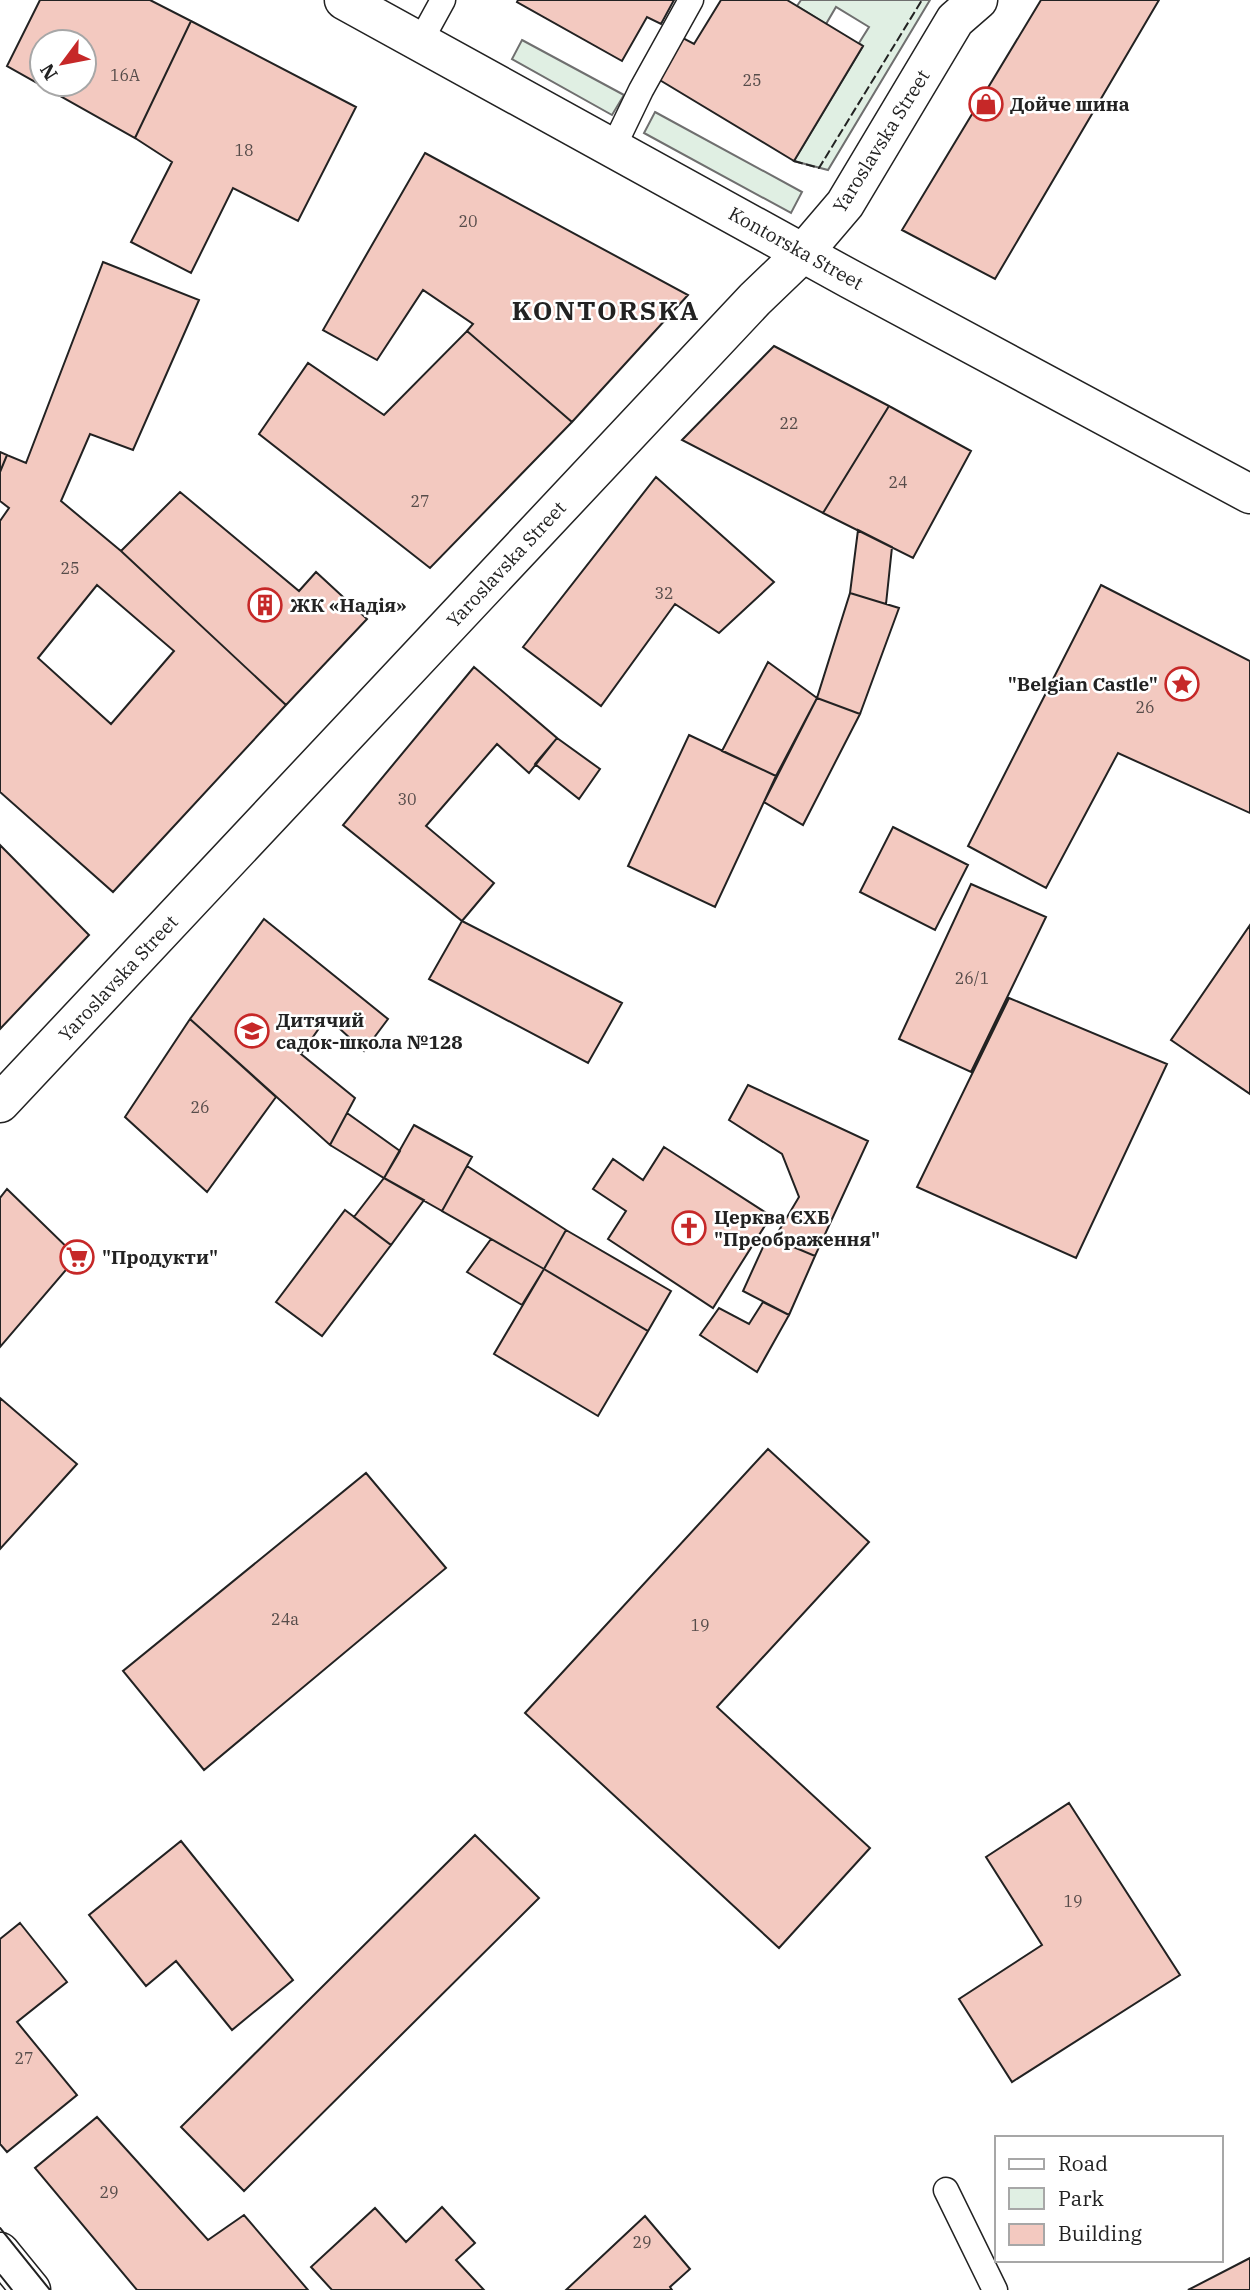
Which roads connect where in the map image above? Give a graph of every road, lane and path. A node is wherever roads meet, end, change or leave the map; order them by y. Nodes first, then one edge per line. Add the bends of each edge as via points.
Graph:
1 (344, 0) edge
2 (443, 0) edge
3 (691, 0) edge
4 (978, 0) edge
5 (420, 42) junction
6 (613, 148) junction
7 (804, 252) junction
8 (1250, 494) edge
9 (0, 1103) edge
10 (946, 2190) dead end
11 (0, 2252) edge
12 (31, 2290) edge
13 (995, 2290) edge

1 - 5 street, Kontorska Street
2 - 5 lane
3 - 6 lane
4 - 7 street, Yaroslavska Street via 955,20 845,204
5 - 6 street, Kontorska Street
6 - 7 street, Kontorska Street
7 - 8 street, Kontorska Street
7 - 9 street, Yaroslavska Street via 745,309
10 - 13 lane
11 - 12 street

